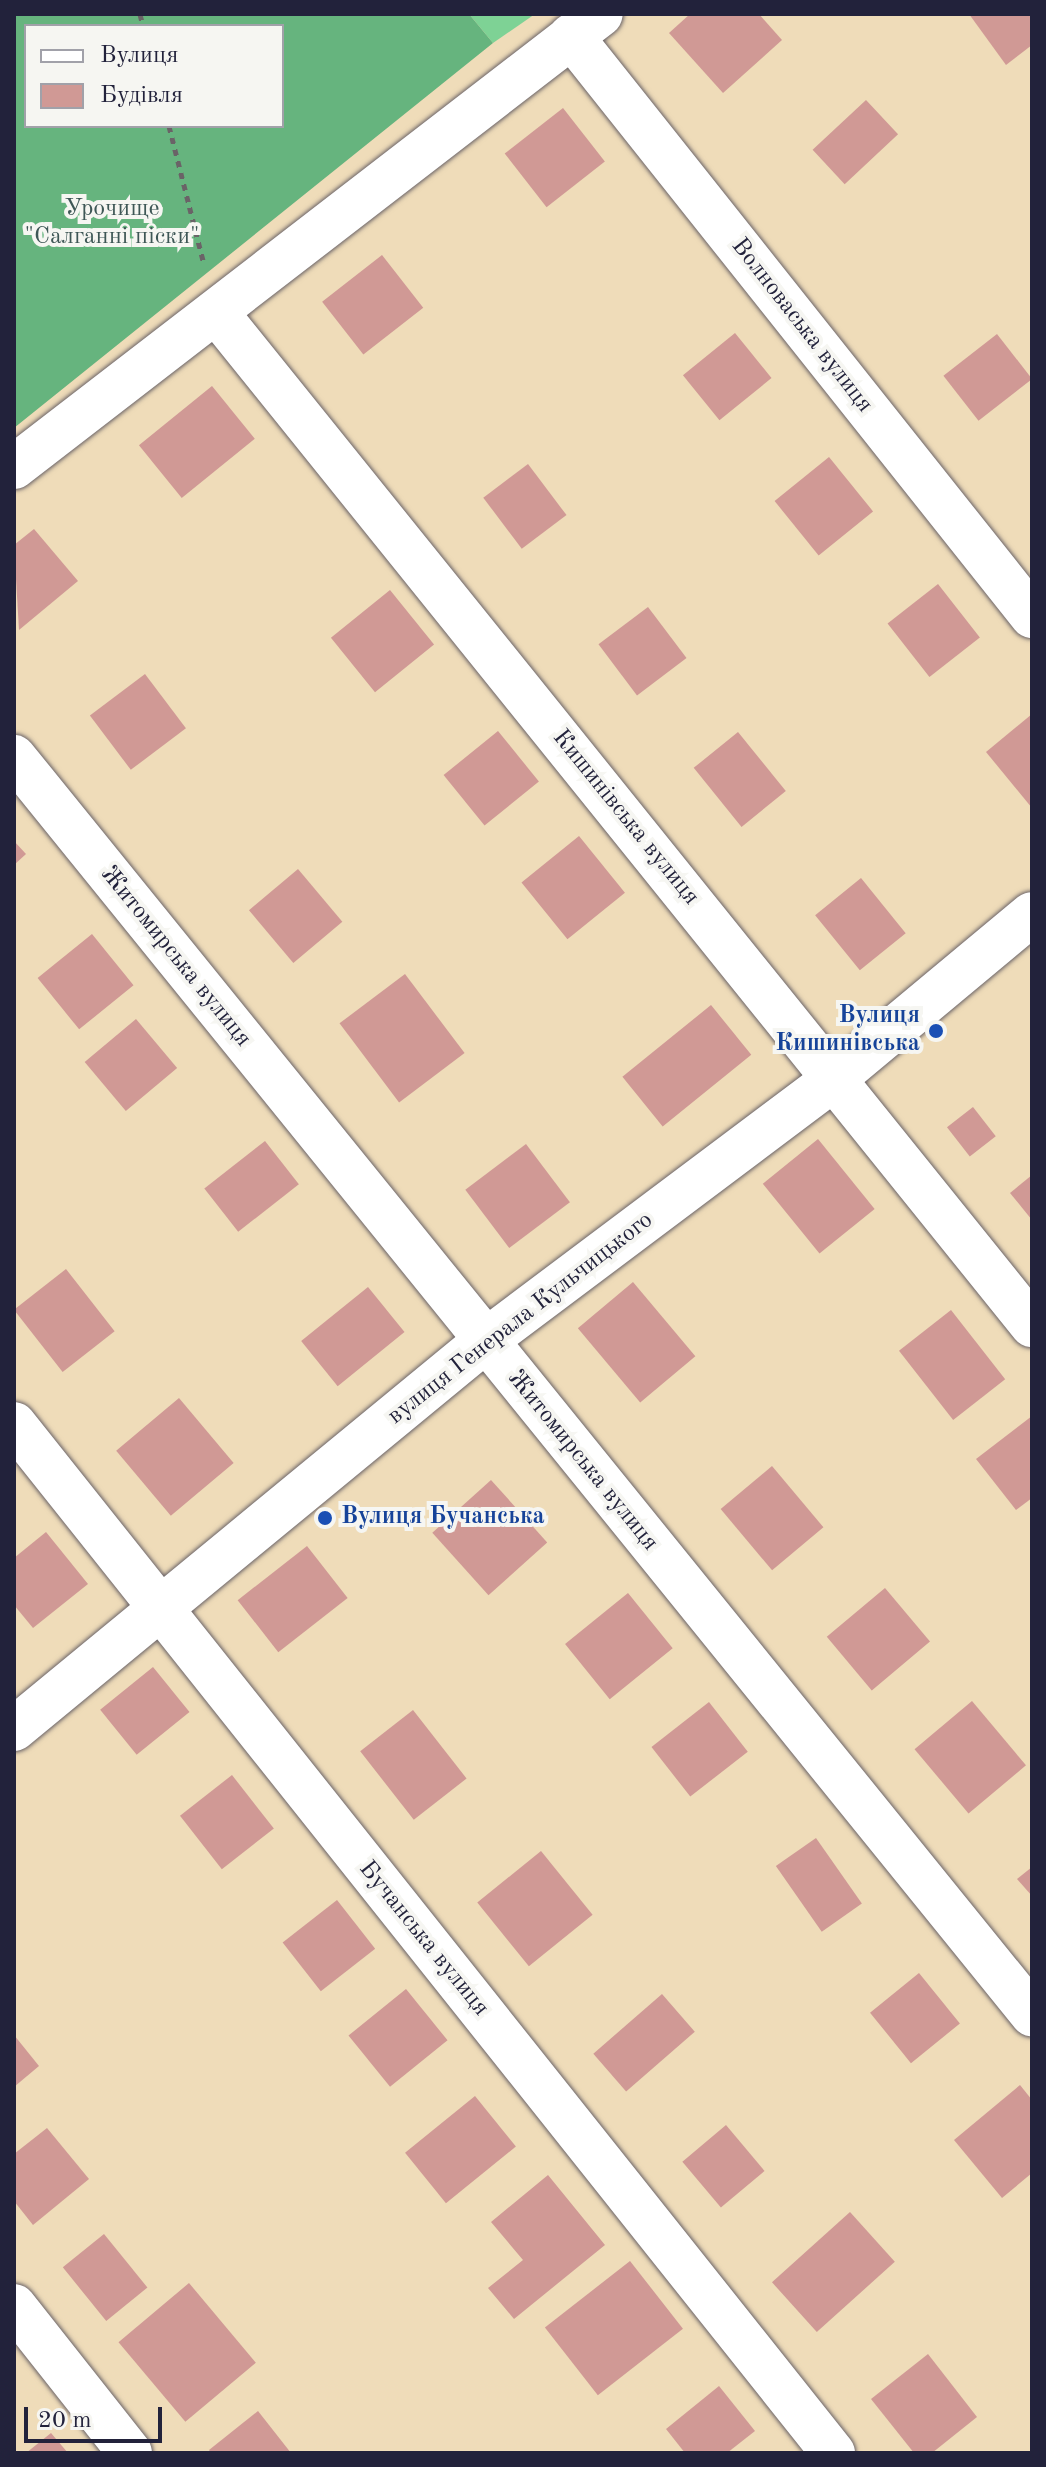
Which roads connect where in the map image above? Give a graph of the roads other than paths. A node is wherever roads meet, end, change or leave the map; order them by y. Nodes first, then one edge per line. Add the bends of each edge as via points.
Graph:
1 (586, 25) edge
2 (216, 312) junction
3 (14, 467) edge
4 (1032, 616) edge
5 (14, 757) edge
6 (1032, 914) edge
7 (835, 1078) junction
8 (1032, 1325) edge
9 (485, 1341) junction
10 (14, 1424) edge
11 (163, 1612) junction
12 (14, 1729) edge
13 (1032, 2014) edge
14 (14, 2306) edge
15 (130, 2453) edge
16 (833, 2453) edge

1 - 2 street
1 - 4 street, Волноваська вулиця
2 - 3 street
2 - 7 street, Кишинівська вулиця
5 - 9 street, Житомирська вулиця
6 - 7 street, вулиця Генерала Кульчицького
7 - 8 street, Кишинівська вулиця
7 - 9 street, вулиця Генерала Кульчицького
9 - 11 street, вулиця Генерала Кульчицького
9 - 13 street, Житомирська вулиця
10 - 11 street, Бучанська вулиця
11 - 12 street, вулиця Генерала Кульчицького
11 - 16 street, Бучанська вулиця
14 - 15 street

